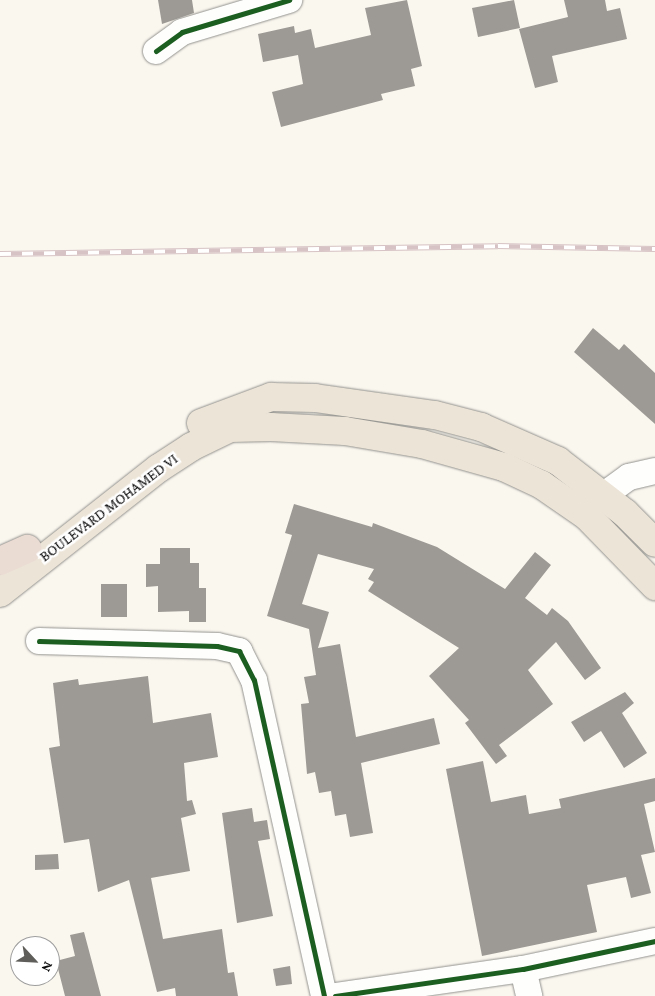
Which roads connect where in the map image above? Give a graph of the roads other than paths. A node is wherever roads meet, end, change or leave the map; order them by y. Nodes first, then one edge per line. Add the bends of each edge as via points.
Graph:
1 (289, 0) edge
2 (156, 51) dead end
3 (655, 471) edge
4 (604, 495) junction
5 (655, 542) edge
6 (27, 549) junction
7 (0, 561) edge
8 (0, 568) edge
9 (655, 586) edge
10 (0, 593) edge
11 (38, 641) dead end
12 (655, 941) edge
13 (523, 969) junction
14 (324, 996) edge
15 (335, 996) edge
16 (528, 996) edge

1 - 2 street via 182,32
3 - 4 street via 629,476
4 - 5 main road, BOULEVARD MOHAMED VI
4 - 6 main road, BOULEVARD MOHAMED VI via 558,461 481,427 385,406 271,397 177,436
6 - 7 highway
6 - 8 main road, BOULEVARD MOHAMED VI
9 - 10 main road, BOULEVARD MOHAMED VI via 587,516 542,485 504,467 422,444 346,431 271,427 230,428 192,447 159,468
11 - 14 street via 217,646 239,651 254,680
12 - 13 street
13 - 15 street
13 - 16 street

